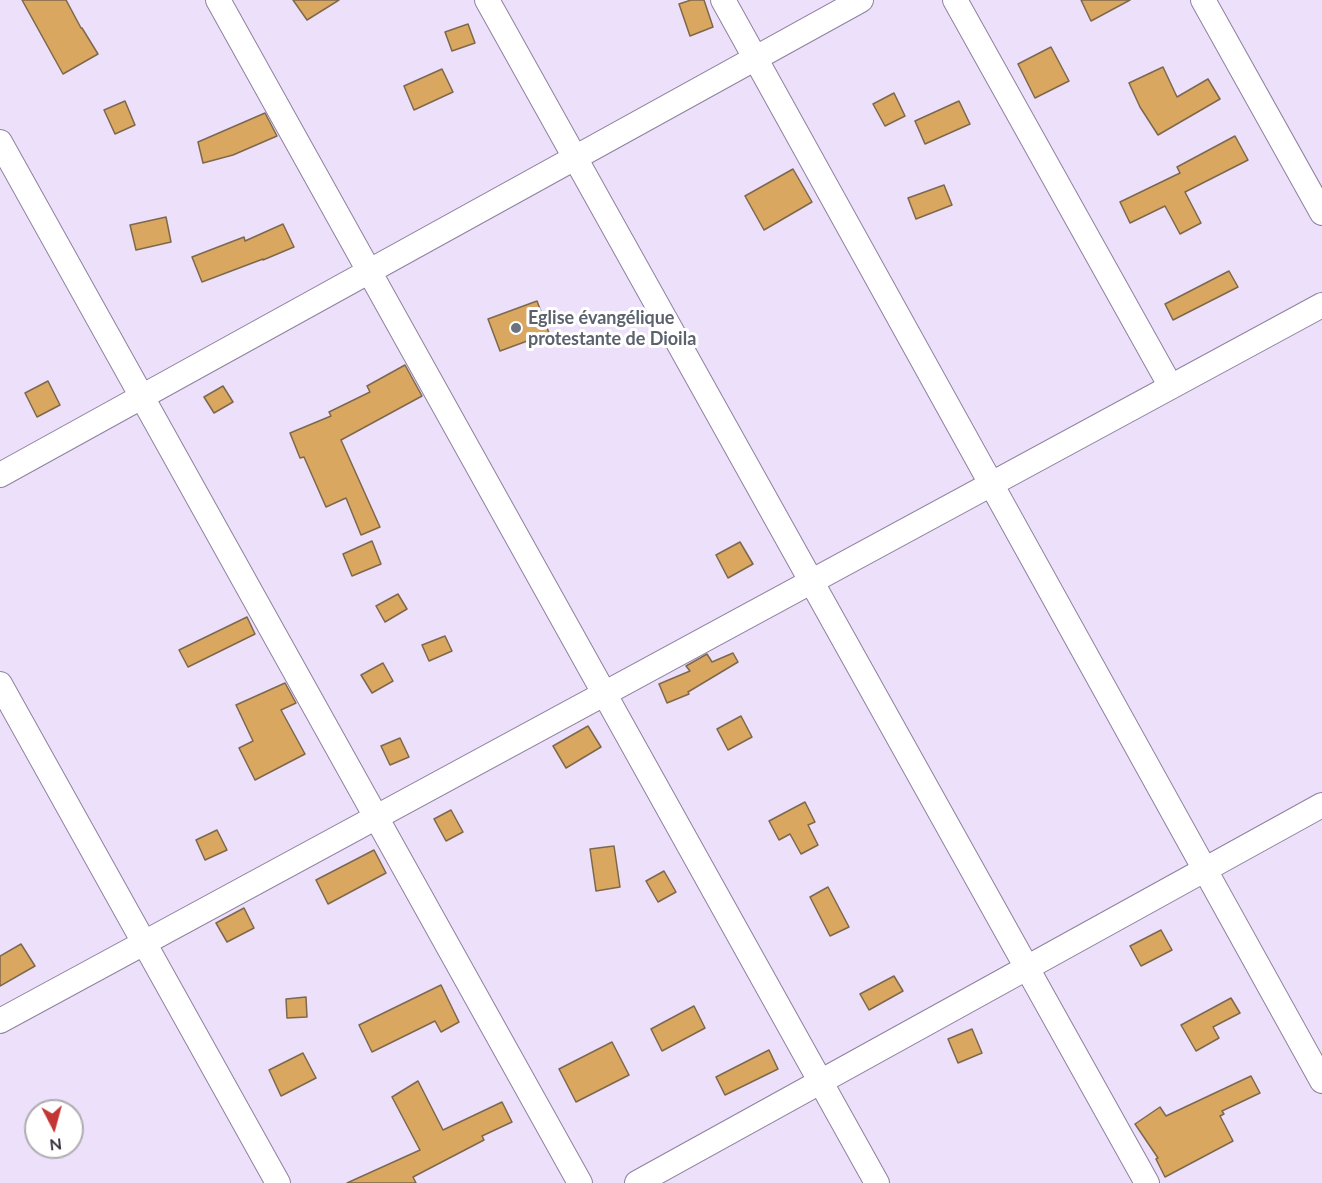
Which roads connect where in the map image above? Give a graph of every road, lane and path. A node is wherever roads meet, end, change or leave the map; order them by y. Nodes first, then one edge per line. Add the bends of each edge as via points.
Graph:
1 (218, 0) edge
2 (487, 0) edge
3 (723, 0) edge
4 (861, 0) edge
5 (955, 0) edge
6 (1203, 0) edge
7 (755, 58) junction
8 (0, 142) edge
9 (575, 157) junction
10 (1322, 213) edge
11 (369, 271) junction
12 (1322, 305) edge
13 (1171, 387) junction
14 (142, 396) junction
15 (0, 474) edge
16 (991, 484) junction
17 (811, 582) junction
18 (0, 684) edge
19 (604, 694) junction
20 (1322, 805) edge
21 (377, 817) junction
22 (1205, 870) junction
23 (144, 943) junction
24 (1027, 968) junction
25 (0, 1021) edge
26 (1322, 1081) edge
27 (821, 1082) junction
28 (278, 1183) edge
29 (580, 1183) edge
30 (637, 1183) edge
31 (877, 1183) edge
32 (1147, 1183) edge

1 - 11 street
2 - 9 street
3 - 7 street
4 - 7 street
5 - 13 street
6 - 10 street
7 - 9 street
7 - 16 street
8 - 14 street
9 - 11 street
9 - 17 street
11 - 14 street
11 - 19 street
12 - 13 street
13 - 16 street
14 - 15 street
14 - 21 street
16 - 17 street
16 - 22 street
17 - 19 street
17 - 24 street
18 - 23 street
19 - 21 street
19 - 27 street
20 - 22 street
21 - 23 street
21 - 29 street
22 - 24 street
22 - 26 street
23 - 25 street
23 - 28 street
24 - 27 street
24 - 32 street
27 - 30 street
27 - 31 street

